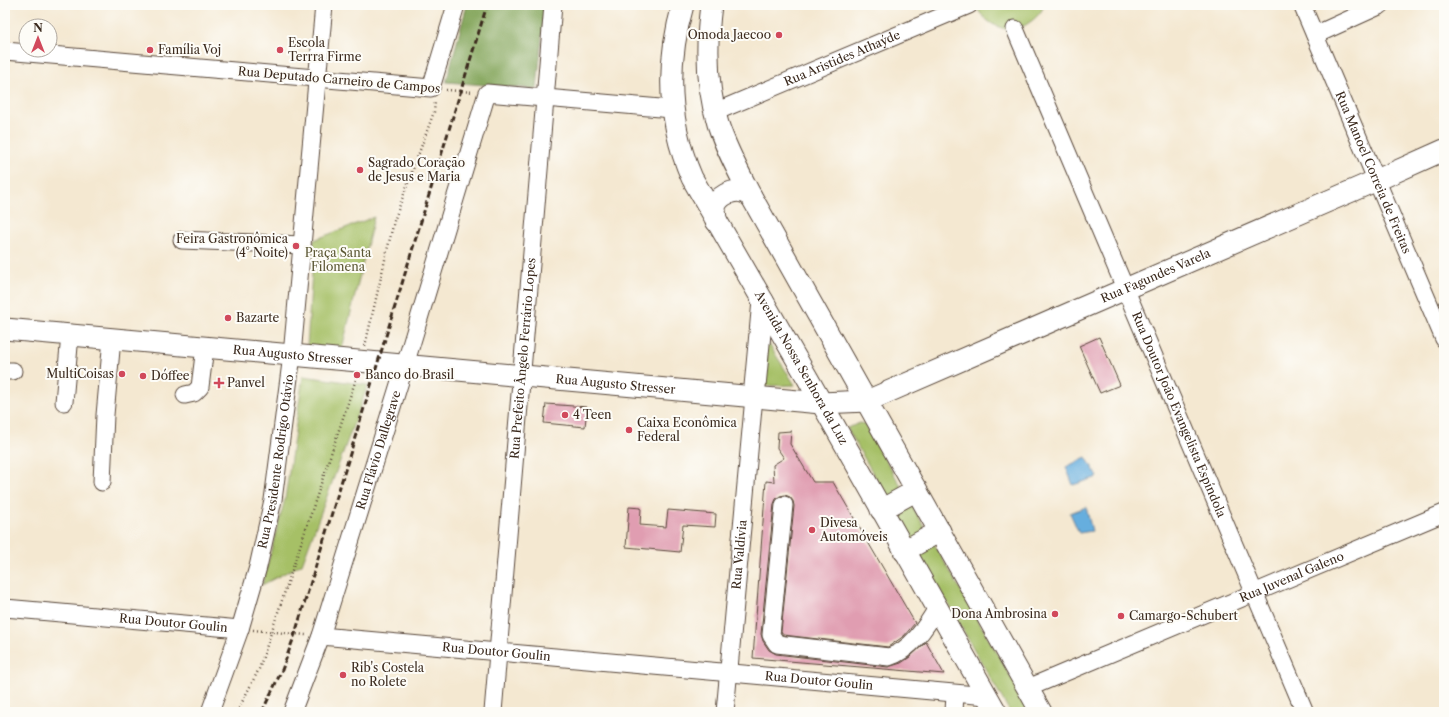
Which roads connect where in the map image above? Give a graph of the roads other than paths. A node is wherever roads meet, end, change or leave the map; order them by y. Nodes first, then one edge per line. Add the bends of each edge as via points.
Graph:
1 (324, 5) edge
2 (456, 5) edge
3 (553, 5) edge
4 (683, 5) edge
5 (711, 5) edge
6 (969, 5) edge
7 (1302, 5) edge
8 (1381, 5) edge
9 (1015, 29) dead end
10 (1315, 35) junction
11 (5, 51) edge
12 (317, 78) junction
13 (545, 98) junction
14 (672, 109) junction
15 (715, 112) junction
16 (1444, 150) edge
17 (1377, 180) junction
18 (752, 196) junction
19 (716, 221) junction
20 (182, 240) dead end
21 (302, 245) junction
22 (1125, 289) junction
23 (763, 301) junction
24 (5, 329) edge
25 (70, 335) junction
26 (112, 339) junction
27 (1444, 339) edge
28 (205, 347) junction
29 (292, 355) junction
30 (405, 366) junction
31 (522, 376) junction
32 (185, 395) dead end
33 (754, 397) junction
34 (867, 401) junction
35 (64, 402) dead end
36 (820, 403) junction
37 (102, 482) dead end
38 (917, 490) junction
39 (784, 506) dead end
40 (881, 510) junction
41 (1444, 513) edge
42 (940, 531) junction
43 (904, 551) junction
44 (1254, 593) junction
45 (5, 608) edge
46 (937, 608) junction
47 (240, 629) junction
48 (321, 636) junction
49 (498, 652) junction
50 (729, 673) junction
51 (1028, 688) junction
52 (955, 694) junction
53 (992, 704) edge
54 (210, 712) edge
55 (292, 712) edge
56 (493, 712) edge
57 (725, 712) edge
58 (954, 712) edge
59 (1041, 712) edge
60 (1305, 712) edge

1 - 12 street, Rua Presidente Rodrigo Otávio
2 - 12 street, Rua Deputado Carneiro de Campos via 431,88
3 - 13 street, Rua Prefeito Ângelo Ferrário Lopes
4 - 14 main road, Avenida Nossa Senhora da Luz via 673,49
5 - 15 main road via 708,65
6 - 15 street, Rua Aristides Athaýde
7 - 10 street, Rua Manoel Correia de Freitas
8 - 10 street
9 - 22 street, Rua Doutor João Evangelista Espíndola
10 - 17 street, Rua Manoel Correia de Freitas
11 - 12 street, Rua Deputado Carneiro de Campos
12 - 21 street, Rua Presidente Rodrigo Otávio
13 - 14 street
13 - 30 street, Rua Flávio Dallegrave via 487,93
13 - 31 street, Rua Prefeito Ângelo Ferrário Lopes
14 - 19 main road, Avenida Nossa Senhora da Luz via 684,160
15 - 18 main road via 726,145
16 - 17 main road, Rua Fagundes Varela
17 - 22 main road, Rua Fagundes Varela
17 - 27 street, Rua Manoel Correia de Freitas
18 - 19 main road via 742,192 724,195 715,208
18 - 34 main road
19 - 23 main road, Avenida Nossa Senhora da Luz
20 - 21 street
21 - 29 street, Rua Presidente Rodrigo Otávio
22 - 34 main road, Rua Fagundes Varela
22 - 44 street, Rua Doutor João Evangelista Espíndola
23 - 33 main road
23 - 36 main road, Avenida Nossa Senhora da Luz
24 - 25 main road, Rua Augusto Stresser
25 - 26 main road, Rua Augusto Stresser
25 - 35 street
26 - 28 main road, Rua Augusto Stresser
26 - 37 street
28 - 29 main road, Rua Augusto Stresser
28 - 32 street via 200,387 194,393
29 - 30 main road, Rua Augusto Stresser
29 - 47 street, Rua Presidente Rodrigo Otávio via 271,507 258,567
30 - 31 main road, Rua Augusto Stresser
30 - 48 street, Rua Flávio Dallegrave
31 - 33 main road, Rua Augusto Stresser
31 - 49 street, Rua Prefeito Ângelo Ferrário Lopes
33 - 36 main road, Rua Augusto Stresser
33 - 50 street, Rua Valdívia
34 - 36 main road, Rua Augusto Stresser
34 - 38 main road
36 - 40 main road, Avenida Nossa Senhora da Luz
38 - 40 main road
38 - 42 main road
39 - 46 street via 772,635 777,644 889,657 899,654 912,642
40 - 43 main road, Avenida Nossa Senhora da Luz
41 - 44 street, Rua Juvenal Galeno
42 - 43 main road
42 - 51 main road
43 - 46 main road, Avenida Nossa Senhora da Luz
44 - 51 street, Rua Juvenal Galeno
44 - 60 street, Rua Doutor João Evangelista Espíndola
45 - 47 street, Rua Doutor Goulin
46 - 53 main road, Avenida Nossa Senhora da Luz
47 - 54 street, Rua Presidente Rodrigo Otávio
48 - 49 street, Rua Doutor Goulin
48 - 55 street, Rua Flávio Dallegrave
49 - 50 street, Rua Doutor Goulin
49 - 56 street, Rua Prefeito Ângelo Ferrário Lopes
50 - 52 street, Rua Doutor Goulin
50 - 57 street, Rua Valdívia
51 - 59 main road
52 - 53 street, Rua Doutor Goulin
52 - 58 street

